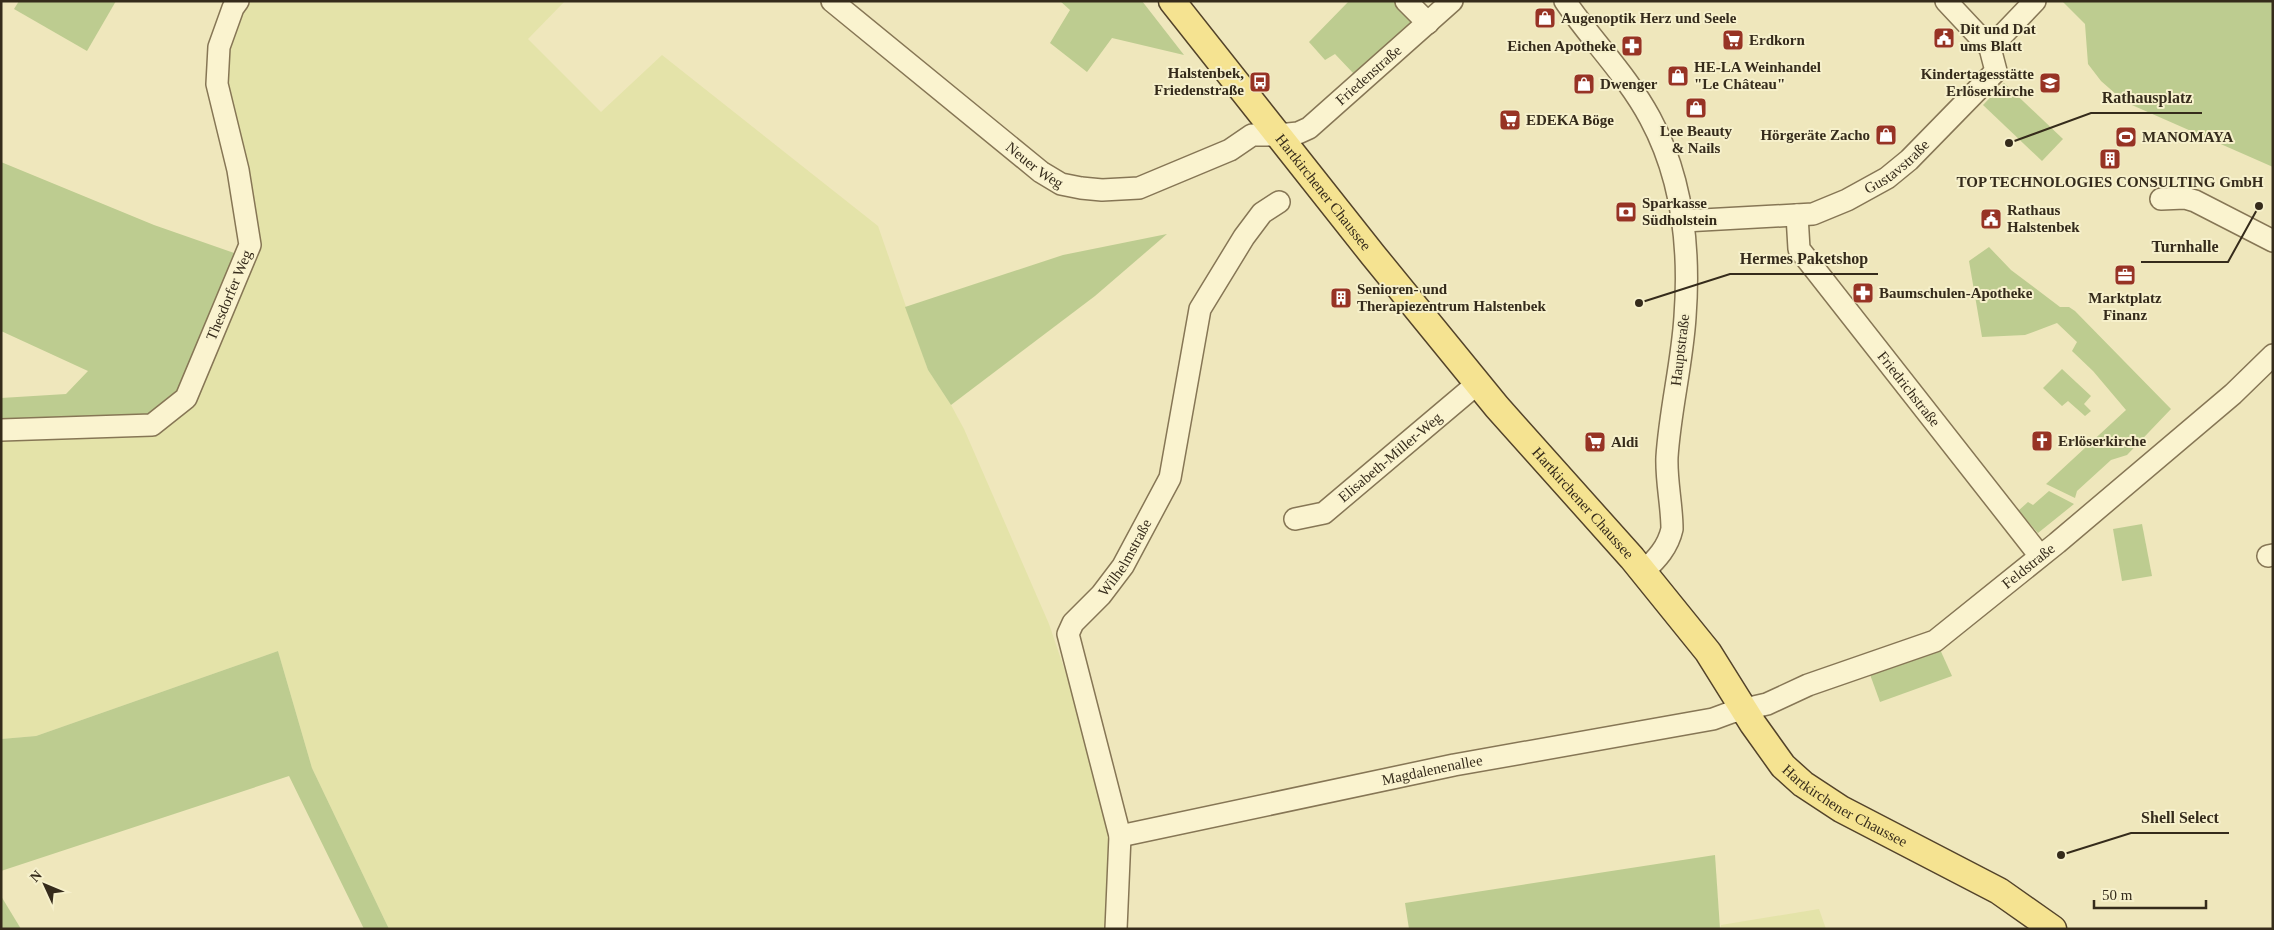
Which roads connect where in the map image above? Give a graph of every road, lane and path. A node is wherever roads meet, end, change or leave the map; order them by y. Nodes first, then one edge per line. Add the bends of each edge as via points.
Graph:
1 (238, 1) edge
2 (832, 1) edge
3 (1172, 1) edge
4 (1406, 1) edge
5 (1452, 1) edge
6 (1565, 1) edge
7 (1946, 1) edge
8 (2035, 1) edge
9 (1428, 23) junction
10 (1990, 48) junction
11 (1278, 136) junction
12 (2161, 199) dead end
13 (1279, 202) dead end
14 (1797, 216) junction
15 (1684, 221) junction
16 (2273, 241) edge
17 (2273, 355) edge
18 (1478, 383) junction
19 (1, 430) edge
20 (1295, 519) dead end
21 (2040, 556) junction
22 (1643, 572) junction
23 (1751, 707) junction
24 (1120, 836) junction
25 (1116, 929) edge
26 (2053, 929) edge

1 - 19 street, Thesdorfer Weg via 220,47 217,84 238,170 250,245 186,398 152,425
2 - 11 street, Neuer Weg via 1027,162 1061,184 1102,190 1139,188 1230,150 1252,135
3 - 11 main road, Hartkirchener Chaussee
4 - 9 street
5 - 9 street, Friedenstraße
6 - 15 street, Hauptstraße via 1623,75 1650,119 1674,181
7 - 10 street
8 - 10 street
9 - 11 street, Friedenstraße via 1309,128
10 - 14 street, Gustavstraße via 1996,71 1909,160 1887,178 1848,200 1813,214
11 - 18 main road, Hartkirchener Chaussee
12 - 16 street via 2195,201
13 - 24 street, Wilhelmstraße via 1256,221 1200,309 1170,478 1123,566 1073,623 1068,634
14 - 15 street, Gustavstraße
14 - 21 street, Friedrichstraße via 1800,248
15 - 22 street, Hauptstraße via 1685,317 1667,457 1672,529 1661,554
17 - 21 street, Feldstraße via 2233,394
18 - 20 street, Elisabeth-Miller-Weg via 1324,513
18 - 22 main road, Hartkirchener Chaussee
21 - 23 street, Feldstraße via 1935,641
22 - 23 main road, Hartkirchener Chaussee
23 - 24 street, Magdalenenallee via 1688,725 1454,765
23 - 26 main road, Hartkirchener Chaussee via 1774,755 1803,784 1841,809 1999,891
24 - 25 street, Wilhelmstraße

